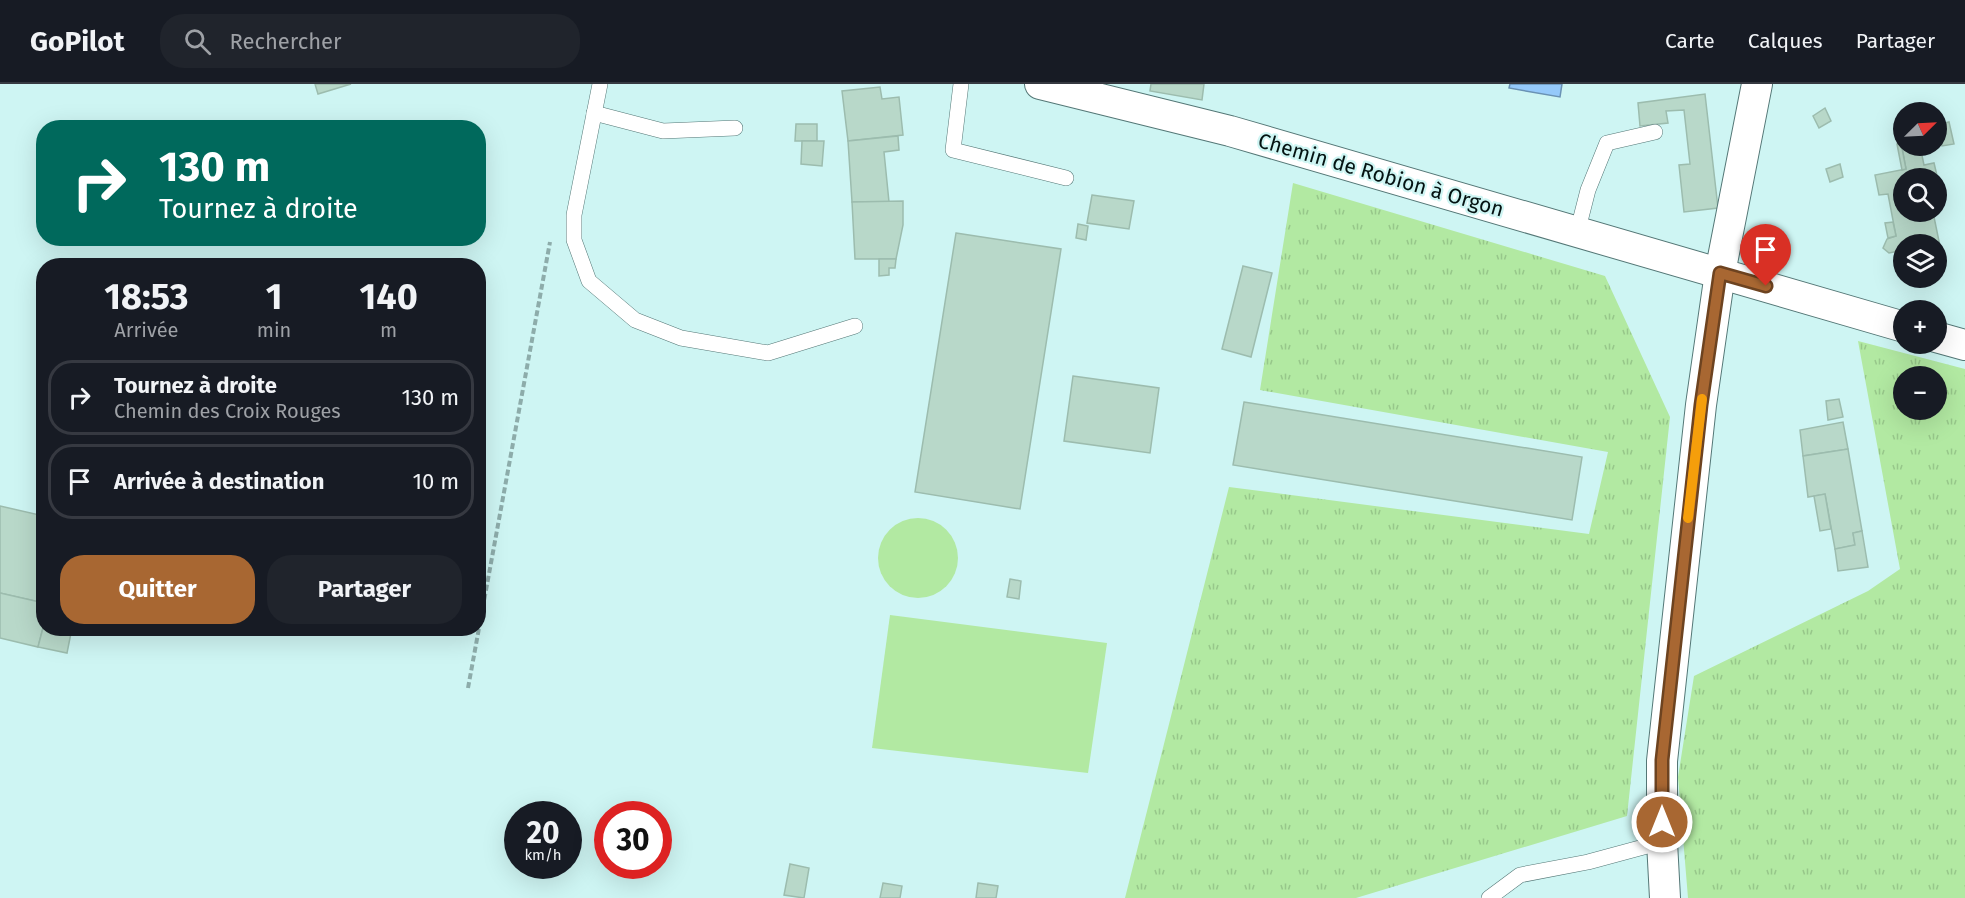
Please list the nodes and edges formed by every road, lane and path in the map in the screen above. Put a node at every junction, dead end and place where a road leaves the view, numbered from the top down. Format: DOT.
graph roads {
  1 [pos="600,84"];
  2 [pos="962,84"];
  3 [pos="1757,84"];
  4 [pos="1051,85"];
  5 [pos="594,113"];
  6 [pos="735,128"];
  7 [pos="1655,132"];
  8 [pos="1065,178"];
  9 [pos="552,233"];
  10 [pos="1577,233"];
  11 [pos="1720,273"];
  12 [pos="1893,324"];
  13 [pos="855,326"];
  14 [pos="1947,340"];
  15 [pos="1965,345"];
  16 [pos="486,590"];
  17 [pos="478,636"];
  18 [pos="468,688"];
  19 [pos="1662,842"];
  20 [pos="1489,898"];
  21 [pos="1665,898"];
  1 -- 5 [label="lane"];
  2 -- 8 [label="lane"];
  3 -- 11 [label="street"];
  4 -- 10 [label="street, Chemin de Robion à Orgon"];
  5 -- 6 [label="lane"];
  5 -- 13 [label="lane"];
  7 -- 10 [label="lane"];
  9 -- 16 [label="path"];
  10 -- 11 [label="street, Chemin de Robion à Orgon"];
  11 -- 12 [label="street, Chemin de Robion à Orgon"];
  11 -- 19 [label="street"];
  14 -- 15 [label="street"];
  17 -- 18 [label="path"];
  19 -- 20 [label="lane"];
  19 -- 21 [label="street"];
}
